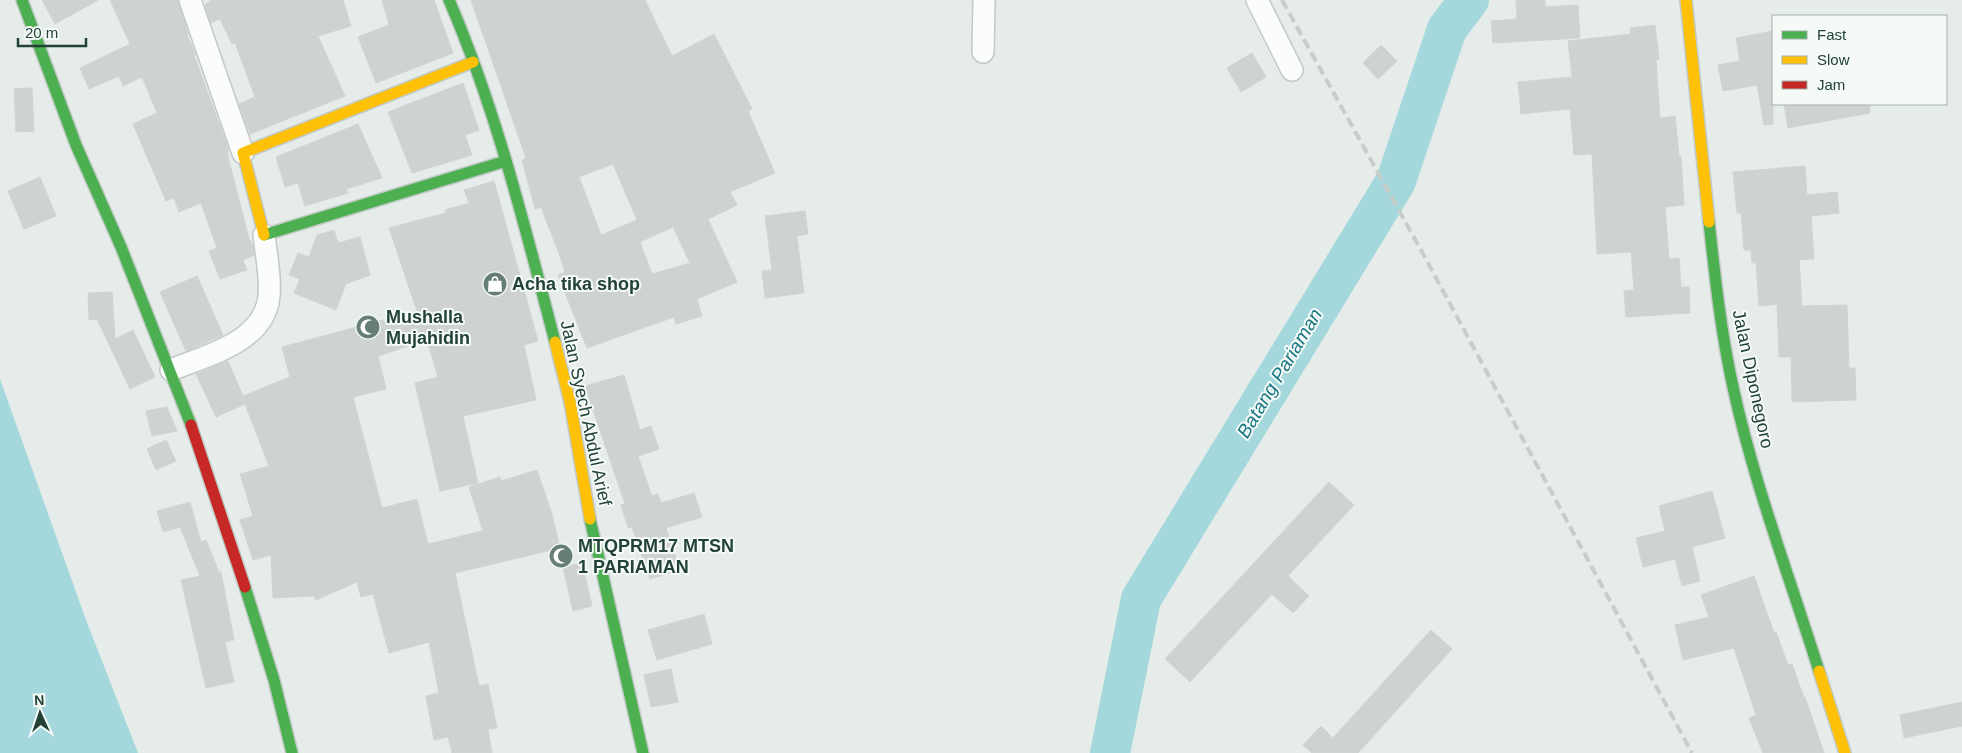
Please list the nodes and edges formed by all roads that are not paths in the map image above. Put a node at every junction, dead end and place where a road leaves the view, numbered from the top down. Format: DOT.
graph roads {
  1 [pos="22,0"];
  2 [pos="190,0"];
  3 [pos="449,0"];
  4 [pos="984,0"];
  5 [pos="1257,0"];
  6 [pos="1686,0"];
  7 [pos="983,52"];
  8 [pos="473,62"];
  9 [pos="1292,70"];
  10 [pos="243,154"];
  11 [pos="506,161"];
  12 [pos="264,235"];
  13 [pos="171,370"];
  14 [pos="292,753"];
  15 [pos="643,753"];
  16 [pos="1845,753"];
  1 -- 13 [label="street"];
  2 -- 10 [label="street"];
  3 -- 8 [label="street, Jalan Syech Abdul Arief"];
  4 -- 7 [label="street"];
  5 -- 9 [label="street"];
  6 -- 16 [label="street, Jalan Diponegoro"];
  8 -- 10 [label="street"];
  8 -- 11 [label="street, Jalan Syech Abdul Arief"];
  10 -- 12 [label="street"];
  11 -- 12 [label="street"];
  11 -- 15 [label="street, Jalan Syech Abdul Arief"];
  12 -- 13 [label="street"];
  13 -- 14 [label="street"];
}
